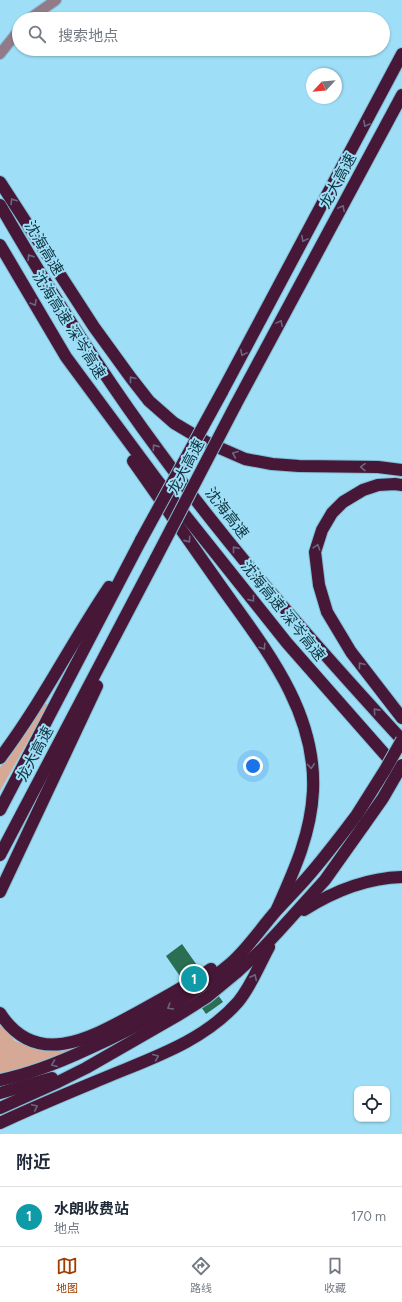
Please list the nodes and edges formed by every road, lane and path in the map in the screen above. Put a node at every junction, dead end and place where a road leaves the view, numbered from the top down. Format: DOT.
graph roads {
  1 [pos="56,0"];
  2 [pos="40,12"];
  3 [pos="12,39"];
  4 [pos="0,54"];
  5 [pos="402,54"];
  6 [pos="402,95"];
  7 [pos="0,182"];
  8 [pos="0,205"];
  9 [pos="0,245"];
  10 [pos="66,357"];
  11 [pos="402,470"];
  12 [pos="402,485"];
  13 [pos="141,540"];
  14 [pos="128,611"];
  15 [pos="402,718"];
  16 [pos="402,740"];
  17 [pos="0,758"];
  18 [pos="402,765"];
  19 [pos="402,774"];
  20 [pos="0,810"];
  21 [pos="360,821"];
  22 [pos="0,855"];
  23 [pos="402,877"];
  24 [pos="0,892"];
  25 [pos="277,909"];
  26 [pos="290,918"];
  27 [pos="262,927"];
  28 [pos="278,932"];
  29 [pos="0,1013"];
  30 [pos="86,1068"];
  31 [pos="0,1080"];
  32 [pos="0,1093"];
  33 [pos="0,1108"];
  34 [pos="0,1123"];
  1 -- 2 [label="street"];
  3 -- 4 [label="street"];
  5 -- 13 [label="highway, 龙大高速, one-way, bridge"];
  14 -- 6 [label="highway, 龙大高速, one-way, bridge"];
  11 -- 7 [label="highway, one-way"];
  16 -- 8 [label="highway, 沈海高速, one-way"];
  9 -- 10 [label="highway, 沈海高速 深岑高速, one-way"];
  10 -- 19 [label="highway, 沈海高速 深岑高速, one-way"];
  10 -- 25 [label="highway, one-way"];
  15 -- 12 [label="highway, one-way"];
  13 -- 17 [label="highway"];
  13 -- 20 [label="highway, 龙大高速"];
  14 -- 22 [label="highway, 龙大高速"];
  14 -- 24 [label="highway"];
  16 -- 21 [label="highway, bridge"];
  18 -- 21 [label="highway, bridge"];
  21 -- 25 [label="highway"];
  21 -- 26 [label="highway"];
  23 -- 26 [label="highway"];
  25 -- 27 [label="highway"];
  26 -- 28 [label="highway"];
  27 -- 29 [label="highway"];
  27 -- 31 [label="highway, one-way"];
  28 -- 30 [label="highway"];
  34 -- 28 [label="highway, one-way"];
  30 -- 32 [label="highway"];
  30 -- 33 [label="highway"];
}
